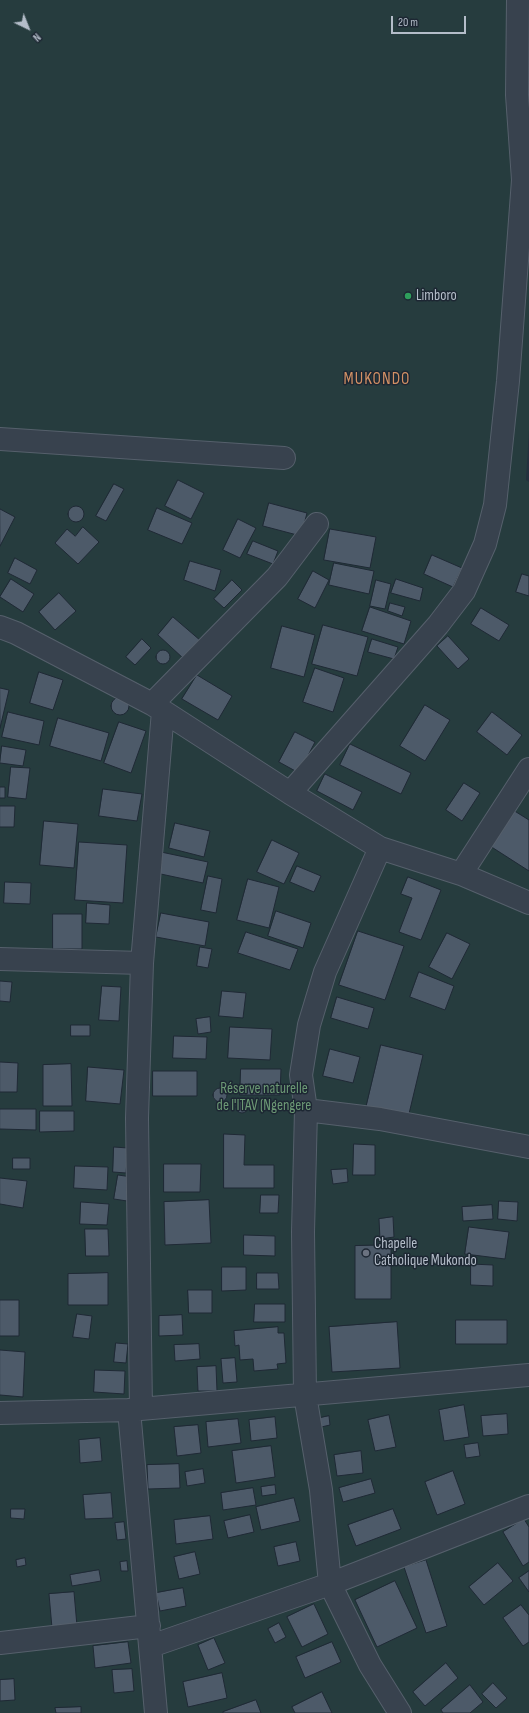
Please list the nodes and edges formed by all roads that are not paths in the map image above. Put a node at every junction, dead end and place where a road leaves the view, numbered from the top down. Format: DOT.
graph roads {
  1 [pos="518,0"];
  2 [pos="0,439"];
  3 [pos="284,458"];
  4 [pos="317,524"];
  5 [pos="0,627"];
  6 [pos="158,708"];
  7 [pos="529,769"];
  8 [pos="290,793"];
  9 [pos="380,848"];
  10 [pos="461,874"];
  11 [pos="529,903"];
  12 [pos="0,959"];
  13 [pos="142,963"];
  14 [pos="306,1110"];
  15 [pos="529,1147"];
  16 [pos="529,1375"];
  17 [pos="305,1395"];
  18 [pos="135,1410"];
  19 [pos="0,1413"];
  20 [pos="529,1506"];
  21 [pos="330,1584"];
  22 [pos="150,1636"];
  23 [pos="0,1643"];
  24 [pos="156,1713"];
  25 [pos="400,1713"];
  1 -- 8 [label="street"];
  2 -- 3 [label="street"];
  4 -- 6 [label="street"];
  5 -- 6 [label="street"];
  6 -- 8 [label="street"];
  6 -- 13 [label="street"];
  7 -- 10 [label="street"];
  8 -- 9 [label="street"];
  9 -- 10 [label="street"];
  9 -- 14 [label="street"];
  10 -- 11 [label="street"];
  12 -- 13 [label="street"];
  13 -- 18 [label="street"];
  14 -- 15 [label="street"];
  14 -- 17 [label="street"];
  16 -- 17 [label="street"];
  17 -- 18 [label="street"];
  17 -- 21 [label="street"];
  18 -- 19 [label="street"];
  18 -- 22 [label="street"];
  20 -- 21 [label="street"];
  21 -- 22 [label="street"];
  21 -- 25 [label="street"];
  22 -- 23 [label="street"];
  22 -- 24 [label="street"];
}
